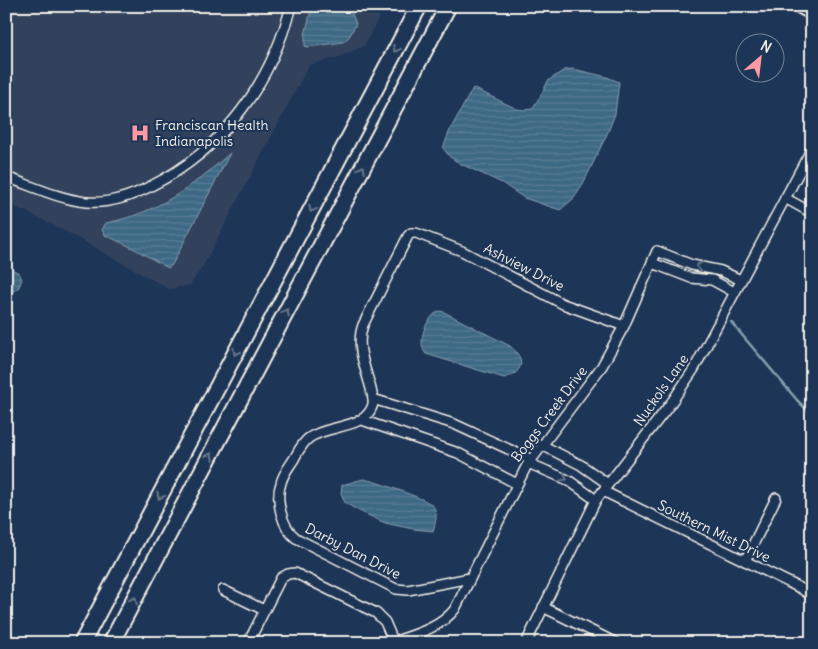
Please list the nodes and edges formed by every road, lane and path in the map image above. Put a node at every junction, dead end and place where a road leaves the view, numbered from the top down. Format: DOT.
graph roads {
  1 [pos="291,6"];
  2 [pos="419,6"];
  3 [pos="448,6"];
  4 [pos="797,6"];
  5 [pos="812,14"];
  6 [pos="812,148"];
  7 [pos="6,177"];
  8 [pos="784,198"];
  9 [pos="812,213"];
  10 [pos="652,263"];
  11 [pos="741,280"];
  12 [pos="734,292"];
  13 [pos="624,326"];
  14 [pos="373,398"];
  15 [pos="362,420"];
  16 [pos="542,445"];
  17 [pos="529,461"];
  18 [pos="517,484"];
  19 [pos="605,488"];
  20 [pos="776,498"];
  21 [pos="596,500"];
  22 [pos="745,561"];
  23 [pos="470,578"];
  24 [pos="223,590"];
  25 [pos="812,596"];
  26 [pos="543,607"];
  27 [pos="264,610"];
  28 [pos="394,642"];
  29 [pos="82,643"];
  30 [pos="111,643"];
  31 [pos="248,643"];
  32 [pos="526,643"];
  33 [pos="616,643"];
  1 -- 7 [label="street"];
  2 -- 29 [label="highway, one-way"];
  30 -- 3 [label="highway, one-way"];
  4 -- 5 [label="main road"];
  6 -- 8 [label="street, Nuckols Lane"];
  8 -- 9 [label="street"];
  8 -- 11 [label="street, Nuckols Lane"];
  11 -- 10 [label="street, Boggs Creek Drive, one-way"];
  10 -- 12 [label="street"];
  10 -- 13 [label="street, Boggs Creek Drive"];
  11 -- 12 [label="street, Nuckols Lane"];
  12 -- 19 [label="street, Nuckols Lane"];
  13 -- 14 [label="street, Ashview Drive"];
  13 -- 16 [label="street, Boggs Creek Drive"];
  14 -- 15 [label="street"];
  14 -- 17 [label="street"];
  15 -- 18 [label="street"];
  15 -- 23 [label="street, Darby Dan Drive"];
  16 -- 17 [label="street, Boggs Creek Drive"];
  16 -- 19 [label="street, Southern Mist Drive"];
  17 -- 18 [label="street, Boggs Creek Drive"];
  17 -- 21 [label="street, one-way"];
  18 -- 23 [label="street, Boggs Creek Drive"];
  19 -- 21 [label="street, Nuckols Lane"];
  19 -- 22 [label="street, Southern Mist Drive"];
  20 -- 22 [label="street"];
  21 -- 26 [label="street, Nuckols Lane"];
  22 -- 25 [label="street, Southern Mist Drive"];
  23 -- 28 [label="street, Boggs Creek Drive"];
  24 -- 27 [label="street"];
  26 -- 32 [label="street, Nuckols Lane"];
  26 -- 33 [label="street"];
  27 -- 28 [label="street"];
  27 -- 31 [label="street"];
}
